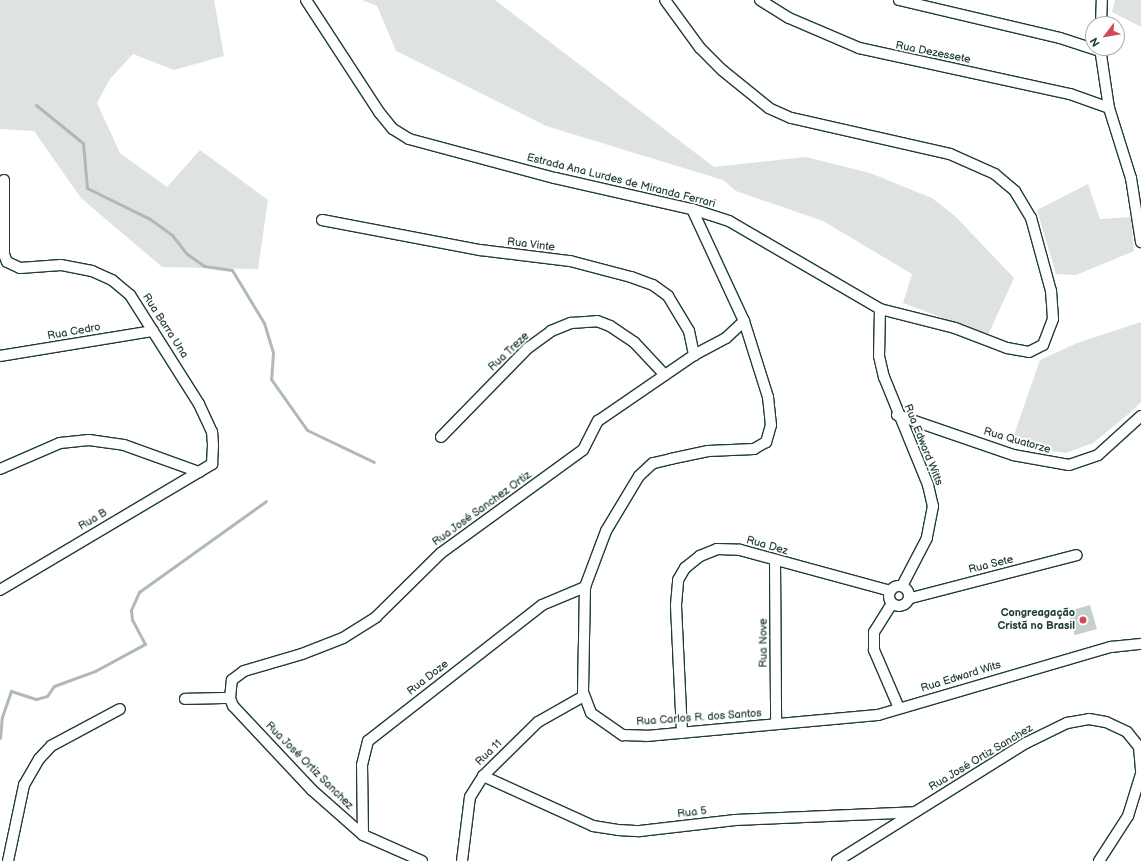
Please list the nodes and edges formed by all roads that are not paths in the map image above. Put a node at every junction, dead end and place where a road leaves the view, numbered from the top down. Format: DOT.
graph roads {
  1 [pos="306,0"];
  2 [pos="665,0"];
  3 [pos="760,0"];
  4 [pos="899,0"];
  5 [pos="1102,0"];
  6 [pos="1101,16"];
  7 [pos="1085,45"];
  8 [pos="1101,56"];
  9 [pos="1110,108"];
  10 [pos="4,180"];
  11 [pos="692,209"];
  12 [pos="322,220"];
  13 [pos="1141,242"];
  14 [pos="880,309"];
  15 [pos="744,321"];
  16 [pos="153,331"];
  17 [pos="694,355"];
  18 [pos="0,356"];
  19 [pos="665,375"];
  20 [pos="898,415"];
  21 [pos="1141,416"];
  22 [pos="441,437"];
  23 [pos="1,467"];
  24 [pos="199,472"];
  25 [pos="1077,555"];
  26 [pos="775,561"];
  27 [pos="902,586"];
  28 [pos="585,587"];
  29 [pos="0,590"];
  30 [pos="891,591"];
  31 [pos="911,598"];
  32 [pos="891,605"];
  33 [pos="1141,644"];
  34 [pos="584,696"];
  35 [pos="230,698"];
  36 [pos="185,700"];
  37 [pos="899,708"];
  38 [pos="120,709"];
  39 [pos="776,724"];
  40 [pos="682,733"];
  41 [pos="1141,773"];
  42 [pos="483,776"];
  43 [pos="914,812"];
  44 [pos="363,835"];
  45 [pos="8,861"];
  46 [pos="422,861"];
  47 [pos="462,861"];
  48 [pos="837,861"];
  49 [pos="1099,861"];
  1 -- 11 [label="street, Estrada Ana Lurdes de Miranda Ferrari"];
  2 -- 14 [label="street, Estrada Ana Lurdes de Miranda Ferrari"];
  3 -- 9 [label="street, Rua Dezessete"];
  4 -- 7 [label="street"];
  5 -- 6 [label="street"];
  8 -- 9 [label="street"];
  9 -- 13 [label="street"];
  10 -- 16 [label="street, Rua Barra Una"];
  11 -- 14 [label="street, Estrada Ana Lurdes de Miranda Ferrari"];
  11 -- 15 [label="street, Rua Carlos R. dos Santos"];
  12 -- 17 [label="street, Rua Vinte"];
  14 -- 20 [label="street, Rua Edward Witts"];
  15 -- 17 [label="street, Rua José Sanchez Ortiz"];
  15 -- 28 [label="street, Rua Carlos R. dos Santos"];
  16 -- 18 [label="street, Rua Cedro"];
  16 -- 24 [label="street, Rua Barra Una"];
  17 -- 19 [label="street, Rua José Sanchez Ortiz"];
  19 -- 22 [label="street, Rua Treze"];
  19 -- 35 [label="street, Rua José Sanchez Ortiz"];
  20 -- 21 [label="street, Rua Quatorze"];
  20 -- 27 [label="street, Rua Edward Witts"];
  23 -- 24 [label="street"];
  24 -- 29 [label="street, Rua B"];
  25 -- 31 [label="street, Rua Sete"];
  26 -- 30 [label="street, Rua Dez"];
  26 -- 39 [label="street, Rua Nove"];
  26 -- 40 [label="street, Rua Dez"];
  27 -- 30 [label="street"];
  27 -- 31 [label="street"];
  28 -- 34 [label="street, Rua Carlos R. dos Santos"];
  28 -- 44 [label="street, Rua Doze"];
  30 -- 32 [label="street"];
  31 -- 32 [label="street"];
  32 -- 37 [label="street"];
  33 -- 37 [label="street, Rua Edward Wits"];
  34 -- 40 [label="street, Rua Carlos R. dos Santos"];
  34 -- 42 [label="street, Rua 11"];
  35 -- 36 [label="street"];
  35 -- 44 [label="street, Rua José Ortiz Sanchez"];
  37 -- 39 [label="street, Rua Carlos R. dos Santos"];
  38 -- 45 [label="street"];
  39 -- 40 [label="street, Rua Carlos R. dos Santos"];
  41 -- 43 [label="street, Rua José Ortiz Sanchez"];
  41 -- 49 [label="street, Rua José Ortiz Sanchez"];
  42 -- 43 [label="street, Rua 5"];
  42 -- 47 [label="street, Rua 11"];
  43 -- 48 [label="street, Rua José Ortiz Sanchez"];
  44 -- 46 [label="street, Rua José Ortiz Sanchez"];
}
